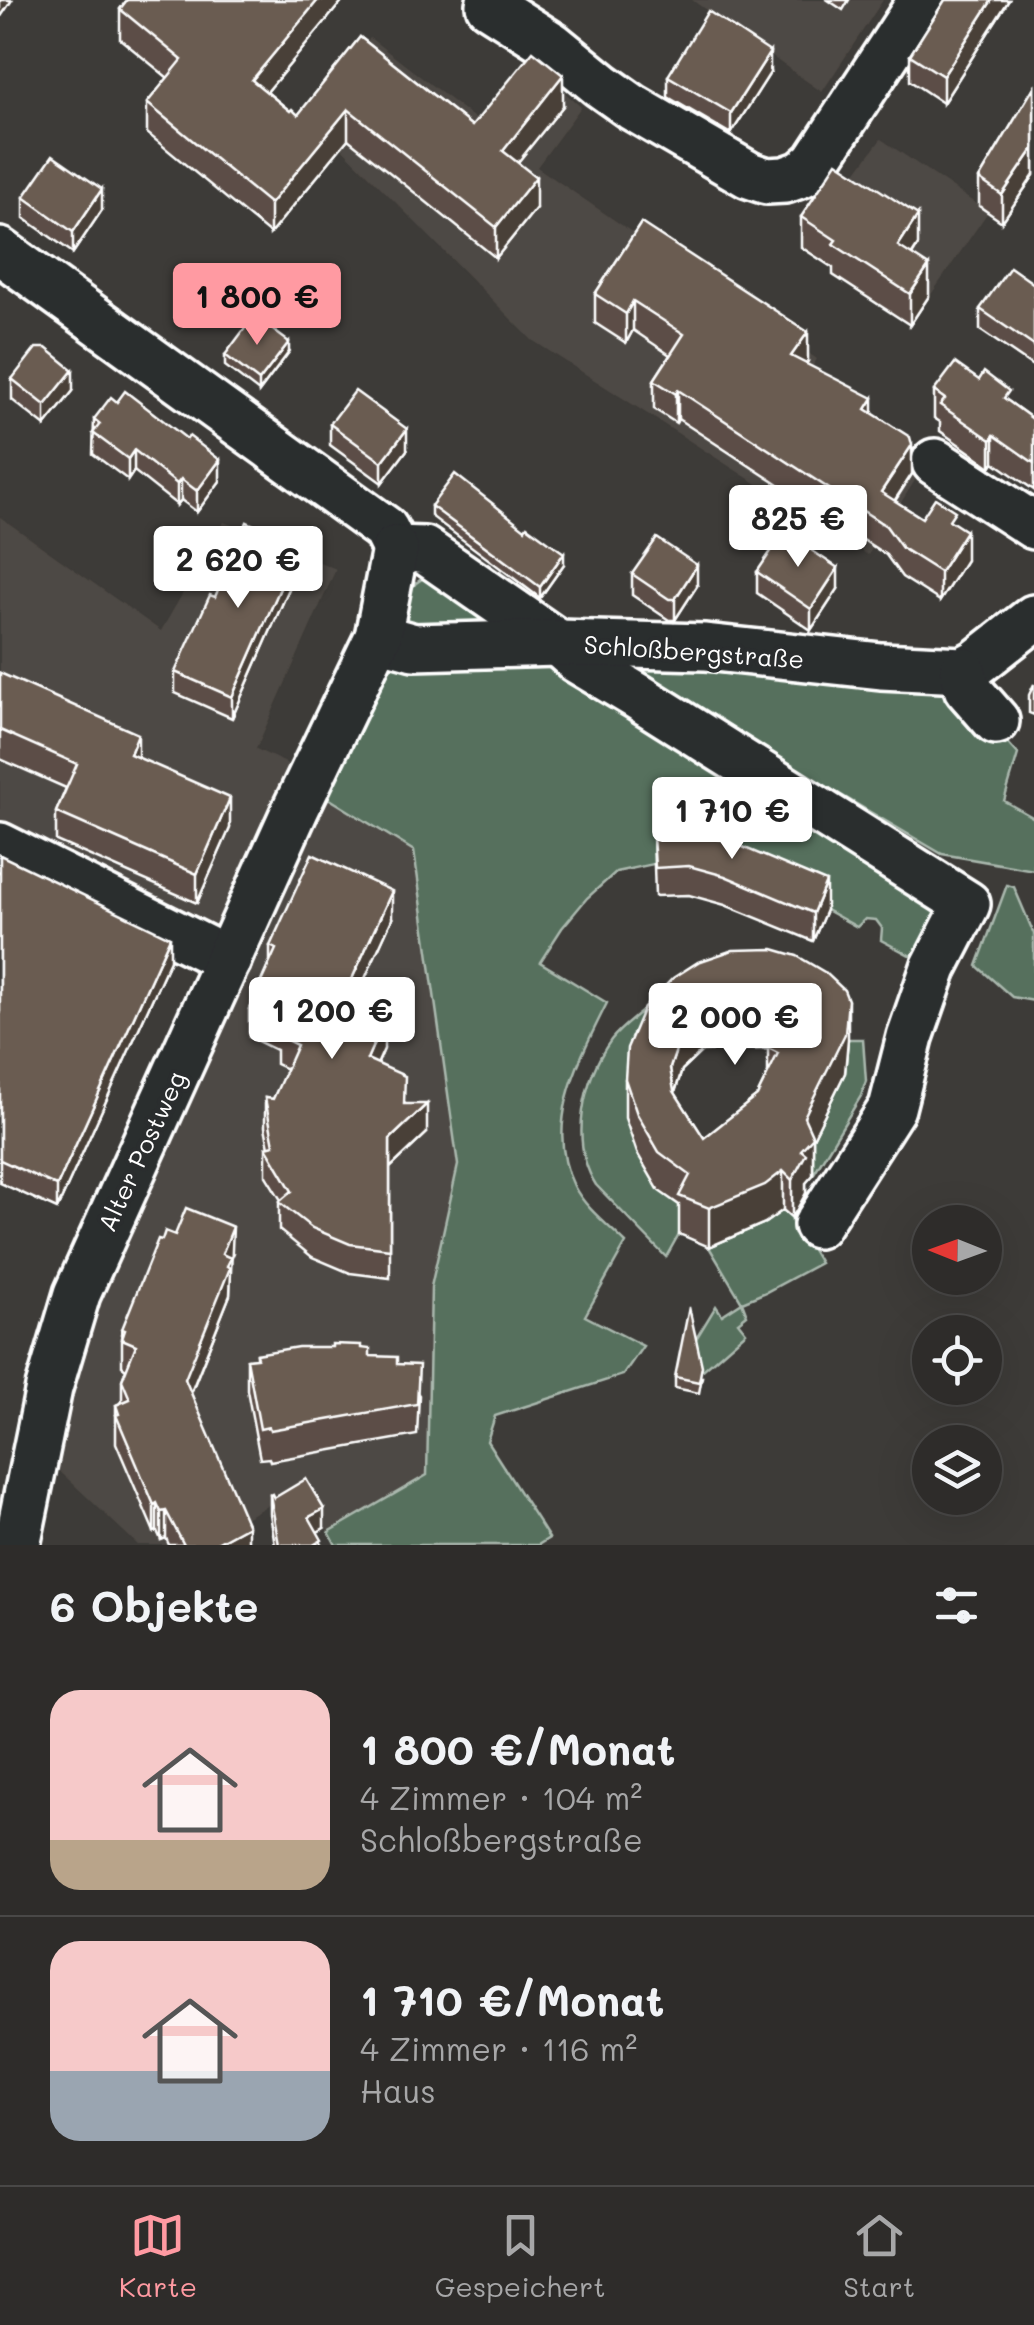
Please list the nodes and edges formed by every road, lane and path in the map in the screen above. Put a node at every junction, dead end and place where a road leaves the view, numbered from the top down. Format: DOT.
graph roads {
  1 [pos="922,0"];
  2 [pos="489,5"];
  3 [pos="0,251"];
  4 [pos="935,462"];
  5 [pos="1034,526"];
  6 [pos="395,549"];
  7 [pos="1034,618"];
  8 [pos="378,637"];
  9 [pos="558,644"];
  10 [pos="971,666"];
  11 [pos="996,721"];
  12 [pos="0,846"];
  13 [pos="228,960"];
  14 [pos="816,1225"];
  15 [pos="17,1545"];
  1 -- 2 [label="street"];
  3 -- 6 [label="street"];
  4 -- 5 [label="street"];
  6 -- 8 [label="street, Alter Postweg"];
  6 -- 9 [label="street, Schloßbergstraße"];
  7 -- 10 [label="street"];
  8 -- 9 [label="street"];
  8 -- 13 [label="street, Alter Postweg"];
  9 -- 10 [label="street, Schloßbergstraße"];
  9 -- 14 [label="street"];
  10 -- 11 [label="street"];
  12 -- 13 [label="street"];
  13 -- 15 [label="street, Alter Postweg"];
}
